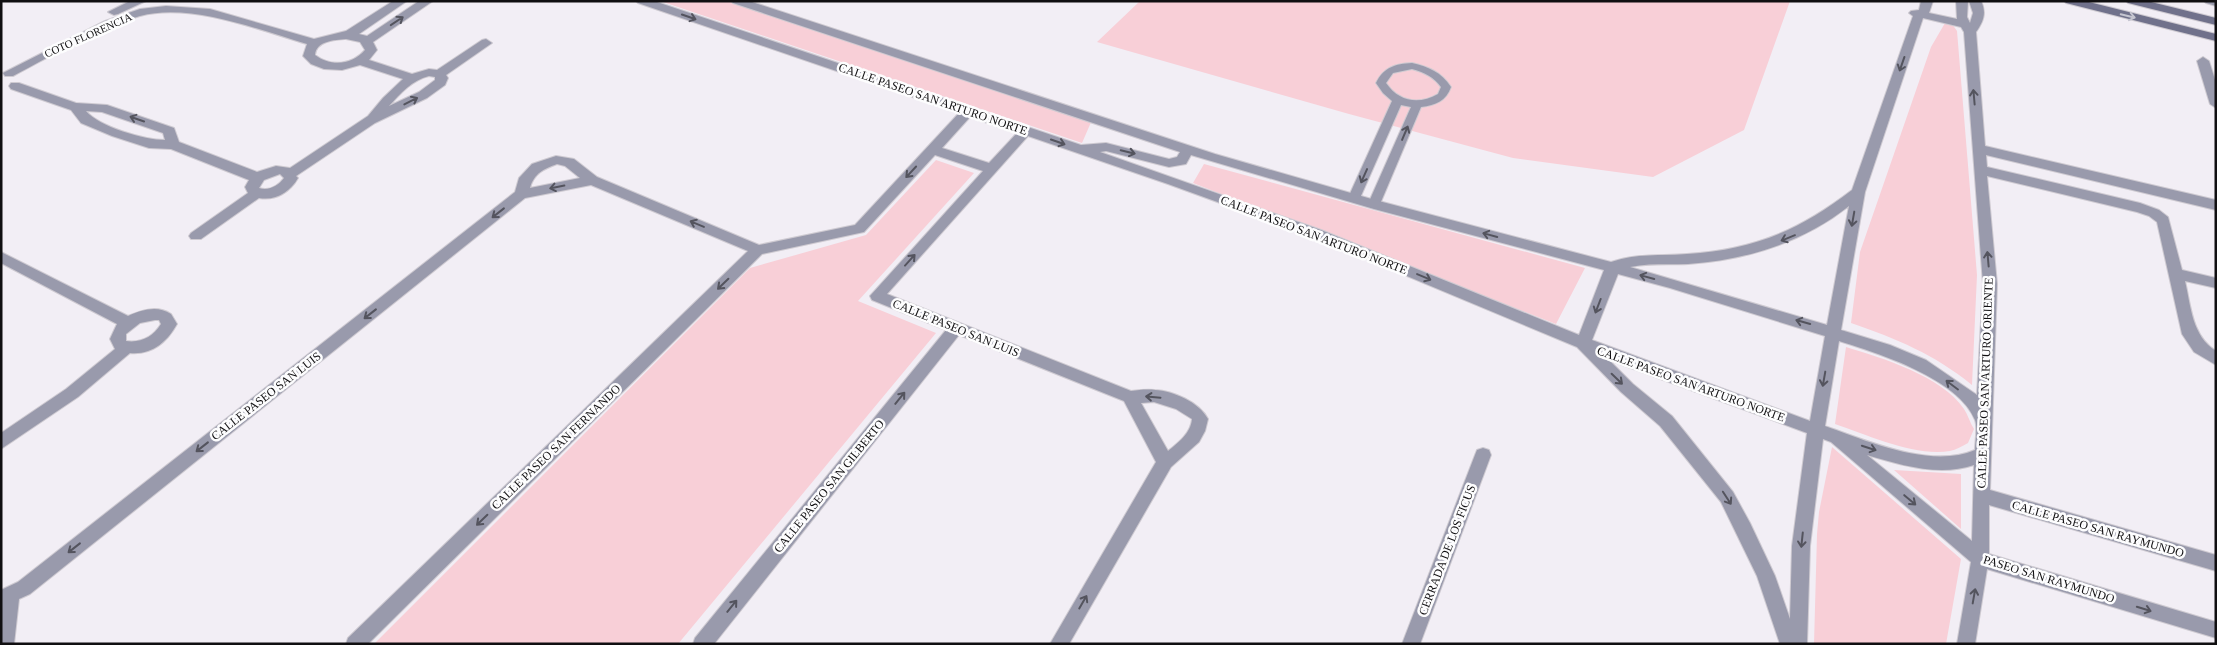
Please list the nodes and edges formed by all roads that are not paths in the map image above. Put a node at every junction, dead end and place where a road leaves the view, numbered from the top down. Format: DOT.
graph roads {
  1 [pos="140,1"];
  2 [pos="189,1"];
  3 [pos="401,1"];
  4 [pos="427,1"];
  5 [pos="642,1"];
  6 [pos="737,1"];
  7 [pos="1927,1"];
  8 [pos="1962,1"];
  9 [pos="1975,1"];
  10 [pos="2070,1"];
  11 [pos="2132,1"];
  12 [pos="2209,1"];
  13 [pos="2216,3"];
  14 [pos="210,12"];
  15 [pos="1916,12"];
  16 [pos="2216,22"];
  17 [pos="1970,28"];
  18 [pos="90,32"];
  19 [pos="349,35"];
  20 [pos="2216,37"];
  21 [pos="367,41"];
  22 [pos="316,43"];
  23 [pos="486,43"];
  24 [pos="360,61"];
  25 [pos="2203,61"];
  26 [pos="5,74"];
  27 [pos="439,74"];
  28 [pos="413,78"];
  29 [pos="15,86"];
  30 [pos="1,90"];
  31 [pos="1398,100"];
  32 [pos="2216,104"];
  33 [pos="1417,105"];
  34 [pos="75,107"];
  35 [pos="968,111"];
  36 [pos="370,120"];
  37 [pos="1026,131"];
  38 [pos="173,145"];
  39 [pos="932,149"];
  40 [pos="1079,149"];
  41 [pos="1978,149"];
  42 [pos="1188,150"];
  43 [pos="992,169"];
  44 [pos="1980,170"];
  45 [pos="290,174"];
  46 [pos="258,178"];
  47 [pos="592,180"];
  48 [pos="1858,192"];
  49 [pos="257,193"];
  50 [pos="522,194"];
  51 [pos="1354,198"];
  52 [pos="1374,204"];
  53 [pos="2216,204"];
  54 [pos="196,236"];
  55 [pos="758,250"];
  56 [pos="1,257"];
  57 [pos="1613,267"];
  58 [pos="2176,274"];
  59 [pos="2216,283"];
  60 [pos="128,323"];
  61 [pos="956,328"];
  62 [pos="1832,331"];
  63 [pos="1583,344"];
  64 [pos="126,348"];
  65 [pos="2216,358"];
  66 [pos="1130,397"];
  67 [pos="1984,421"];
  68 [pos="1816,430"];
  69 [pos="1832,436"];
  70 [pos="1,442"];
  71 [pos="1983,454"];
  72 [pos="1483,455"];
  73 [pos="1165,462"];
  74 [pos="1980,495"];
  75 [pos="1980,559"];
  76 [pos="2216,563"];
  77 [pos="5,597"];
  78 [pos="2216,630"];
  79 [pos="5,644"];
  80 [pos="355,644"];
  81 [pos="702,644"];
  82 [pos="1058,644"];
  83 [pos="1411,644"];
  84 [pos="1788,644"];
  85 [pos="1798,644"];
  86 [pos="1966,644"];
  1 -- 18 [label="street"];
  2 -- 14 [label="street"];
  3 -- 19 [label="street"];
  21 -- 4 [label="street, one-way"];
  5 -- 35 [label="street, CALLE PASEO SAN ARTURO NORTE, one-way"];
  6 -- 42 [label="street"];
  7 -- 15 [label="street"];
  8 -- 17 [label="street, CALLE PASEO SAN ARTURO ORIENTE"];
  9 -- 17 [label="street, CALLE PASEO SAN ARTURO ORIENTE"];
  10 -- 20 [label="main road, one-way"];
  11 -- 16 [label="main road"];
  12 -- 13 [label="lane"];
  14 -- 18 [label="street, COTO FLORENCIA"];
  14 -- 22 [label="street, COTO FLORENCIA"];
  15 -- 17 [label="street"];
  15 -- 48 [label="street, one-way"];
  41 -- 17 [label="street, CALLE PASEO SAN ARTURO ORIENTE, one-way"];
  18 -- 26 [label="street, COTO FLORENCIA"];
  19 -- 21 [label="street"];
  19 -- 22 [label="street"];
  21 -- 24 [label="street"];
  22 -- 24 [label="street"];
  23 -- 27 [label="street"];
  24 -- 28 [label="street"];
  25 -- 32 [label="street"];
  26 -- 29 [label="street"];
  27 -- 28 [label="street"];
  36 -- 27 [label="street, one-way"];
  28 -- 36 [label="street"];
  29 -- 30 [label="street"];
  29 -- 34 [label="street"];
  31 -- 33 [label="lane"];
  31 -- 33 [label="lane"];
  31 -- 51 [label="lane, one-way"];
  52 -- 33 [label="lane, one-way"];
  34 -- 38 [label="street"];
  38 -- 34 [label="street, one-way"];
  35 -- 37 [label="street, CALLE PASEO SAN ARTURO NORTE"];
  35 -- 39 [label="street"];
  36 -- 45 [label="street"];
  37 -- 40 [label="street, CALLE PASEO SAN ARTURO NORTE, one-way"];
  37 -- 43 [label="street, CALLE PASEO SAN LUIS"];
  38 -- 46 [label="street"];
  39 -- 43 [label="street"];
  39 -- 55 [label="street, one-way"];
  40 -- 42 [label="street, one-way"];
  40 -- 63 [label="street, CALLE PASEO SAN ARTURO NORTE, one-way"];
  41 -- 44 [label="street, CALLE PASEO SAN ARTURO ORIENTE"];
  41 -- 53 [label="street"];
  42 -- 51 [label="street"];
  61 -- 43 [label="street, CALLE PASEO SAN LUIS, one-way"];
  44 -- 58 [label="street"];
  67 -- 44 [label="street, CALLE PASEO SAN ARTURO ORIENTE, one-way"];
  45 -- 46 [label="street"];
  45 -- 49 [label="street"];
  46 -- 49 [label="street"];
  47 -- 50 [label="street, CALLE PASEO SAN LUIS, one-way"];
  47 -- 50 [label="street, CALLE PASEO SAN LUIS"];
  55 -- 47 [label="street, CALLE PASEO SAN LUIS, one-way"];
  48 -- 57 [label="street, one-way"];
  48 -- 62 [label="street, one-way"];
  49 -- 54 [label="street"];
  50 -- 77 [label="street, CALLE PASEO SAN LUIS, one-way"];
  51 -- 52 [label="street"];
  57 -- 52 [label="street, one-way"];
  55 -- 80 [label="street, CALLE PASEO SAN FERNANDO, one-way"];
  56 -- 60 [label="street"];
  62 -- 57 [label="street, one-way"];
  57 -- 63 [label="street, one-way"];
  58 -- 59 [label="street"];
  58 -- 65 [label="street"];
  60 -- 64 [label="street"];
  60 -- 64 [label="street"];
  61 -- 66 [label="street, CALLE PASEO SAN LUIS"];
  81 -- 61 [label="street, CALLE PASEO SAN GILBERTO, one-way"];
  67 -- 62 [label="street, one-way"];
  62 -- 68 [label="street, one-way"];
  63 -- 68 [label="street, CALLE PASEO SAN ARTURO NORTE"];
  63 -- 84 [label="street, one-way"];
  64 -- 70 [label="street"];
  66 -- 73 [label="street"];
  73 -- 66 [label="street, CALLE PASEO SAN LUIS, one-way"];
  67 -- 71 [label="street, CALLE PASEO SAN ARTURO ORIENTE"];
  68 -- 69 [label="street, CALLE PASEO SAN ARTURO NORTE"];
  68 -- 85 [label="street, one-way"];
  69 -- 71 [label="street, CALLE PASEO SAN ARTURO NORTE, one-way"];
  69 -- 75 [label="street, PASEO SAN RAYMUNDO, one-way"];
  71 -- 74 [label="street, CALLE PASEO SAN ARTURO ORIENTE"];
  72 -- 83 [label="street, CERRADA DE LOS FICUS"];
  82 -- 73 [label="street, CALLE PASEO SAN LUIS, one-way"];
  74 -- 75 [label="street, CALLE PASEO SAN ARTURO ORIENTE"];
  74 -- 76 [label="street, CALLE PASEO SAN RAYMUNDO"];
  75 -- 78 [label="street, PASEO SAN RAYMUNDO, one-way"];
  86 -- 75 [label="street, CALLE PASEO SAN ARTURO ORIENTE, one-way"];
  77 -- 79 [label="street, CALLE PASEO SAN LUIS"];
}
